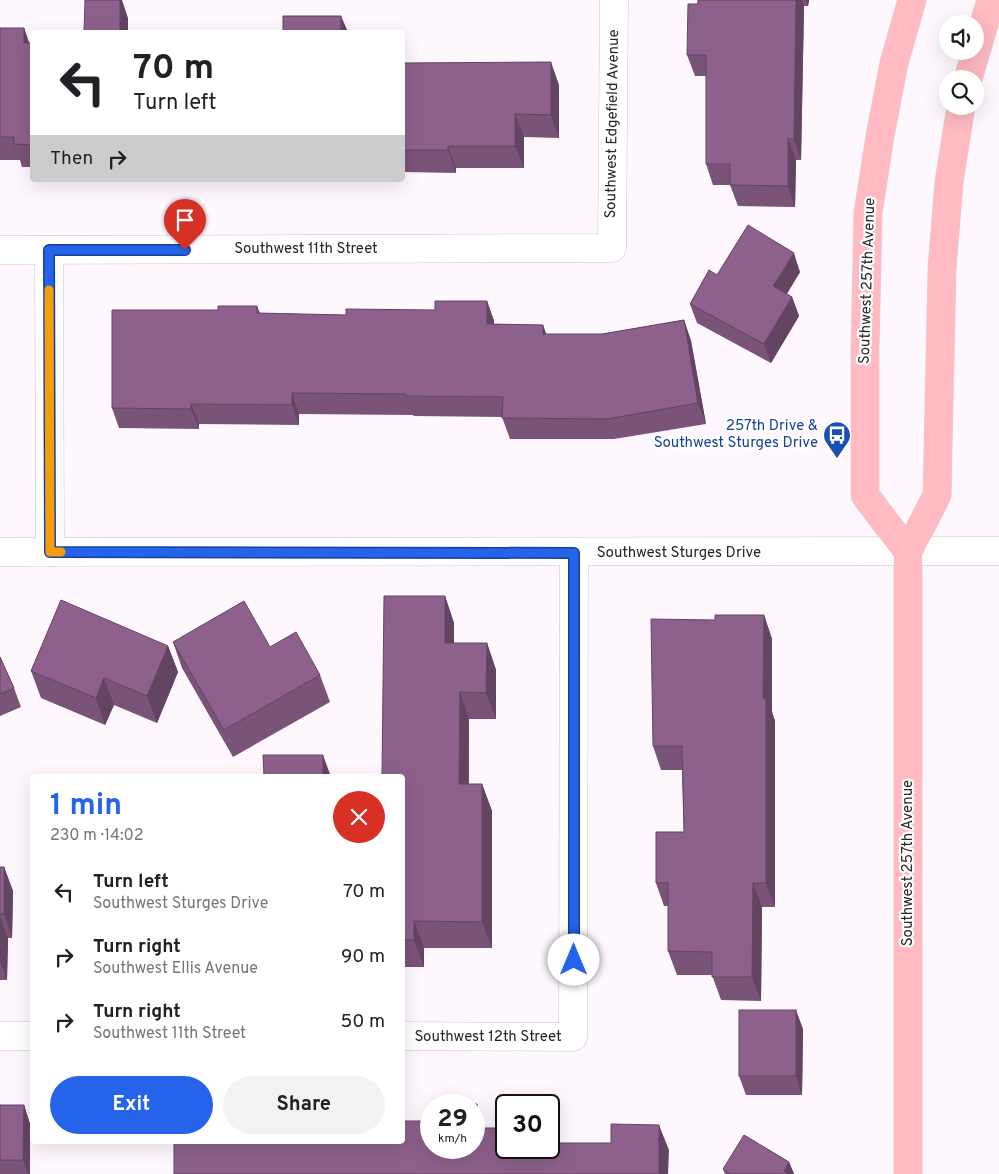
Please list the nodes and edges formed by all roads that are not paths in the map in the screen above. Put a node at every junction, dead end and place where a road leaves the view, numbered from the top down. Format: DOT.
graph roads {
  1 [pos="614,0"];
  2 [pos="912,0"];
  3 [pos="991,0"];
  4 [pos="971,70"];
  5 [pos="960,115"];
  6 [pos="612,248"];
  7 [pos="0,250"];
  8 [pos="49,250"];
  9 [pos="999,551"];
  10 [pos="0,552"];
  11 [pos="50,552"];
  12 [pos="908,552"];
  13 [pos="574,553"];
  14 [pos="0,1036"];
  15 [pos="30,1036"];
  16 [pos="405,1036"];
  17 [pos="908,1174"];
  1 -- 6 [label="street, Southwest Edgefield Avenue"];
  2 -- 12 [label="main road, Southwest 257th Avenue"];
  3 -- 4 [label="main road"];
  5 -- 12 [label="main road, Southwest 257th Avenue"];
  6 -- 8 [label="street, Southwest 11th Street"];
  7 -- 8 [label="street, Southwest 11th Street"];
  8 -- 11 [label="street"];
  9 -- 12 [label="street, Southwest Sturges Drive"];
  10 -- 11 [label="street, Southwest Sturges Drive"];
  11 -- 13 [label="street, Southwest Sturges Drive"];
  12 -- 13 [label="street, Southwest Sturges Drive"];
  12 -- 17 [label="main road, Southwest 257th Avenue"];
  13 -- 16 [label="street, Southwest 12th Street"];
  14 -- 15 [label="street"];
}
